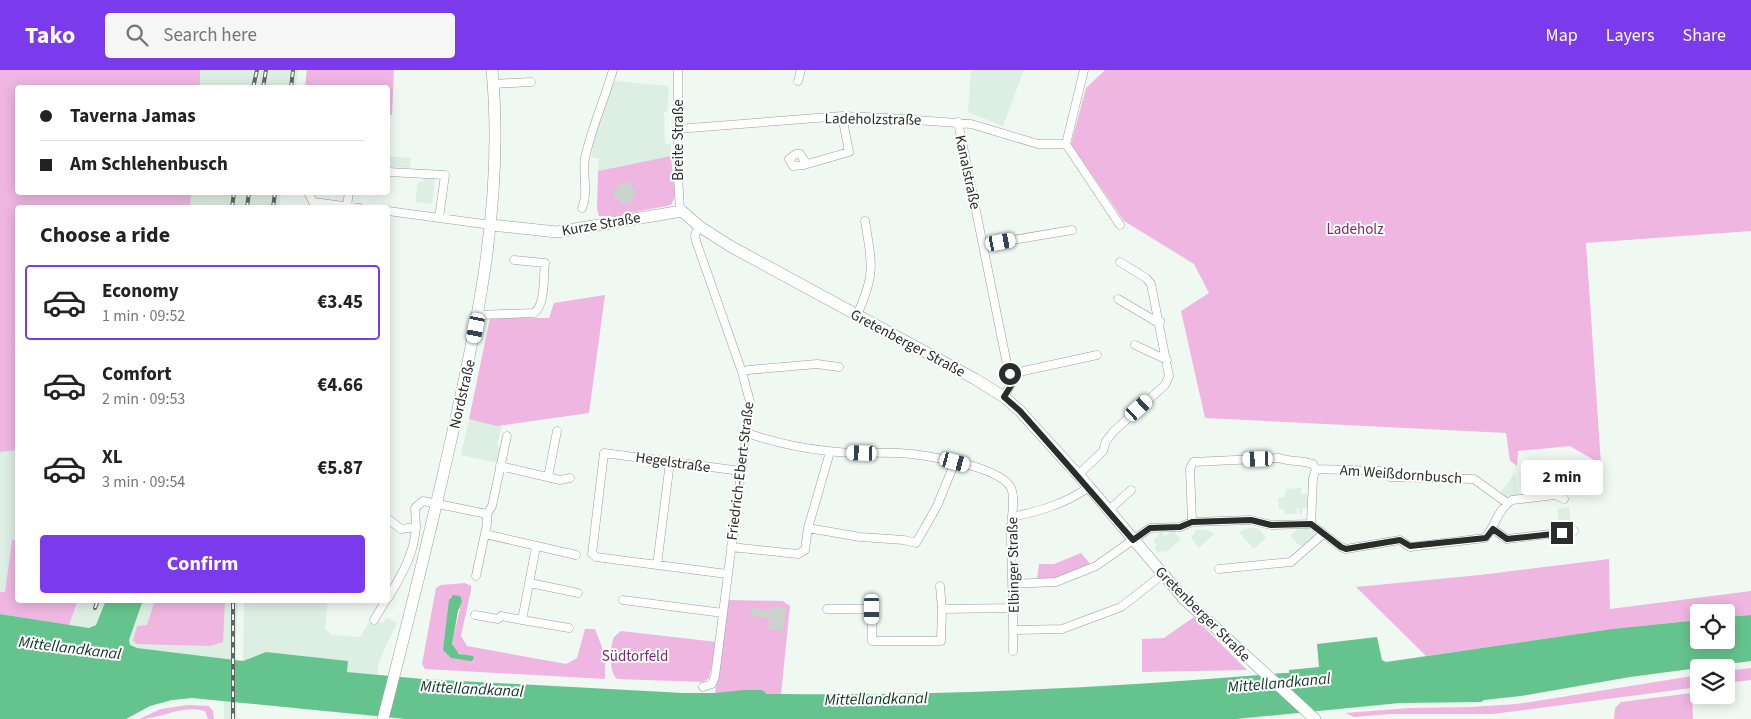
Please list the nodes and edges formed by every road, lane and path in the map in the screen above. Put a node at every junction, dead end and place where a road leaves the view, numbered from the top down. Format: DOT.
graph roads {
  1 [pos="492,70"];
  2 [pos="613,70"];
  3 [pos="678,70"];
  4 [pos="800,70"];
  5 [pos="1084,70"];
  6 [pos="798,81"];
  7 [pos="532,82"];
  8 [pos="493,84"];
  9 [pos="842,116"];
  10 [pos="958,122"];
  11 [pos="677,129"];
  12 [pos="1066,144"];
  13 [pos="806,163"];
  14 [pos="390,172"];
  15 [pos="310,195"];
  16 [pos="339,205"];
  17 [pos="582,208"];
  18 [pos="680,210"];
  19 [pos="390,211"];
  20 [pos="439,218"];
  21 [pos="865,221"];
  22 [pos="491,224"];
  23 [pos="1120,225"];
  24 [pos="700,226"];
  25 [pos="1072,230"];
  26 [pos="984,245"];
  27 [pos="514,260"];
  28 [pos="1120,262"];
  29 [pos="1118,299"];
  30 [pos="479,315"];
  31 [pos="857,315"];
  32 [pos="1160,322"];
  33 [pos="1135,345"];
  34 [pos="1096,355"];
  35 [pos="1167,360"];
  36 [pos="839,367"];
  37 [pos="742,372"];
  38 [pos="1010,374"];
  39 [pos="1004,397"];
  40 [pos="558,432"];
  41 [pos="747,433"];
  42 [pos="507,436"];
  43 [pos="830,452"];
  44 [pos="670,462"];
  45 [pos="955,462"];
  46 [pos="500,466"];
  47 [pos="1316,469"];
  48 [pos="741,471"];
  49 [pos="1078,475"];
  50 [pos="548,477"];
  51 [pos="570,478"];
  52 [pos="1089,487"];
  53 [pos="1131,490"];
  54 [pos="1564,499"];
  55 [pos="437,503"];
  56 [pos="1507,503"];
  57 [pos="1109,510"];
  58 [pos="487,514"];
  59 [pos="1012,517"];
  60 [pos="390,521"];
  61 [pos="1192,522"];
  62 [pos="1311,524"];
  63 [pos="416,527"];
  64 [pos="808,528"];
  65 [pos="1493,529"];
  66 [pos="1574,531"];
  67 [pos="485,534"];
  68 [pos="1323,534"];
  69 [pos="1133,540"];
  70 [pos="731,546"];
  71 [pos="536,547"];
  72 [pos="576,555"];
  73 [pos="657,565"];
  74 [pos="1219,568"];
  75 [pos="727,574"];
  76 [pos="1162,574"];
  77 [pos="476,576"];
  78 [pos="530,583"];
  79 [pos="1014,584"];
  80 [pos="940,586"];
  81 [pos="578,593"];
  82 [pos="390,594"];
  83 [pos="623,600"];
  84 [pos="385,603"];
  85 [pos="1013,608"];
  86 [pos="827,609"];
  87 [pos="942,609"];
  88 [pos="723,613"];
  89 [pos="475,615"];
  90 [pos="374,620"];
  91 [pos="522,620"];
  92 [pos="569,628"];
  93 [pos="1014,630"];
  94 [pos="1013,650"];
  95 [pos="702,687"];
  96 [pos="1314,718"];
  97 [pos="383,719"];
  1 -- 8 [label="main road, Nordstraße"];
  2 -- 17 [label="street"];
  3 -- 11 [label="street, Breite Straße"];
  4 -- 6 [label="street"];
  5 -- 12 [label="street"];
  7 -- 8 [label="street"];
  8 -- 22 [label="main road, Nordstraße"];
  9 -- 10 [label="street, Ladeholzstraße"];
  9 -- 11 [label="street, Ladeholzstraße"];
  9 -- 13 [label="street"];
  10 -- 12 [label="street, Ladeholzstraße"];
  10 -- 26 [label="street, Kanalstraße"];
  11 -- 18 [label="street, Breite Straße"];
  12 -- 23 [label="street"];
  14 -- 20 [label="street"];
  15 -- 16 [label="street"];
  18 -- 22 [label="main road, Kurze Straße"];
  18 -- 24 [label="main road, Gretenberger Straße"];
  19 -- 20 [label="street"];
  20 -- 22 [label="street"];
  21 -- 31 [label="street"];
  22 -- 30 [label="main road, Nordstraße"];
  24 -- 31 [label="main road, Gretenberger Straße"];
  24 -- 37 [label="street, Friedrich-Ebert-Straße"];
  25 -- 26 [label="street"];
  26 -- 38 [label="street, Kanalstraße"];
  27 -- 30 [label="street"];
  28 -- 32 [label="street"];
  29 -- 32 [label="street"];
  30 -- 55 [label="main road, Nordstraße"];
  31 -- 39 [label="main road, Gretenberger Straße"];
  32 -- 35 [label="street"];
  33 -- 35 [label="street"];
  34 -- 38 [label="street"];
  35 -- 49 [label="street"];
  36 -- 37 [label="street"];
  37 -- 41 [label="street, Friedrich-Ebert-Straße"];
  38 -- 39 [label="street, Kanalstraße"];
  39 -- 49 [label="main road, Gretenberger Straße"];
  40 -- 50 [label="street"];
  41 -- 43 [label="street"];
  41 -- 48 [label="street, Friedrich-Ebert-Straße"];
  42 -- 46 [label="street"];
  43 -- 45 [label="street"];
  43 -- 64 [label="street"];
  44 -- 48 [label="street, Hegelstraße"];
  44 -- 73 [label="street"];
  44 -- 73 [label="street, Hegelstraße"];
  45 -- 59 [label="street, Elbinger Straße"];
  45 -- 64 [label="street"];
  46 -- 50 [label="street"];
  46 -- 58 [label="street"];
  47 -- 56 [label="street, Am Weißdornbusch"];
  47 -- 61 [label="street, Am Weißdornbusch"];
  47 -- 62 [label="street"];
  48 -- 70 [label="street, Friedrich-Ebert-Straße"];
  49 -- 52 [label="main road, Gretenberger Straße"];
  50 -- 51 [label="street"];
  52 -- 57 [label="main road, Gretenberger Straße"];
  52 -- 59 [label="street"];
  53 -- 57 [label="street"];
  54 -- 56 [label="street"];
  55 -- 58 [label="street"];
  55 -- 63 [label="street"];
  55 -- 97 [label="main road, Nordstraße"];
  56 -- 65 [label="street"];
  57 -- 69 [label="main road, Gretenberger Straße"];
  58 -- 67 [label="street"];
  59 -- 79 [label="street, Elbinger Straße"];
  60 -- 63 [label="street"];
  61 -- 62 [label="street"];
  61 -- 69 [label="street"];
  62 -- 68 [label="street"];
  63 -- 82 [label="street"];
  64 -- 70 [label="street"];
  65 -- 66 [label="street"];
  65 -- 68 [label="street"];
  67 -- 71 [label="street"];
  67 -- 77 [label="street"];
  68 -- 74 [label="street"];
  69 -- 76 [label="main road, Gretenberger Straße"];
  69 -- 79 [label="street"];
  70 -- 75 [label="street, Friedrich-Ebert-Straße"];
  71 -- 72 [label="street"];
  71 -- 78 [label="street"];
  73 -- 75 [label="street"];
  75 -- 88 [label="street, Friedrich-Ebert-Straße"];
  76 -- 93 [label="street"];
  76 -- 96 [label="main road, Gretenberger Straße"];
  78 -- 81 [label="street"];
  78 -- 91 [label="street"];
  79 -- 85 [label="street, Elbinger Straße"];
  80 -- 87 [label="street"];
  83 -- 88 [label="street"];
  84 -- 90 [label="street"];
  85 -- 87 [label="street"];
  85 -- 93 [label="street, Elbinger Straße"];
  86 -- 87 [label="street"];
  88 -- 95 [label="street, Friedrich-Ebert-Straße"];
  89 -- 91 [label="street"];
  91 -- 92 [label="street"];
  93 -- 94 [label="street, Elbinger Straße"];
}
